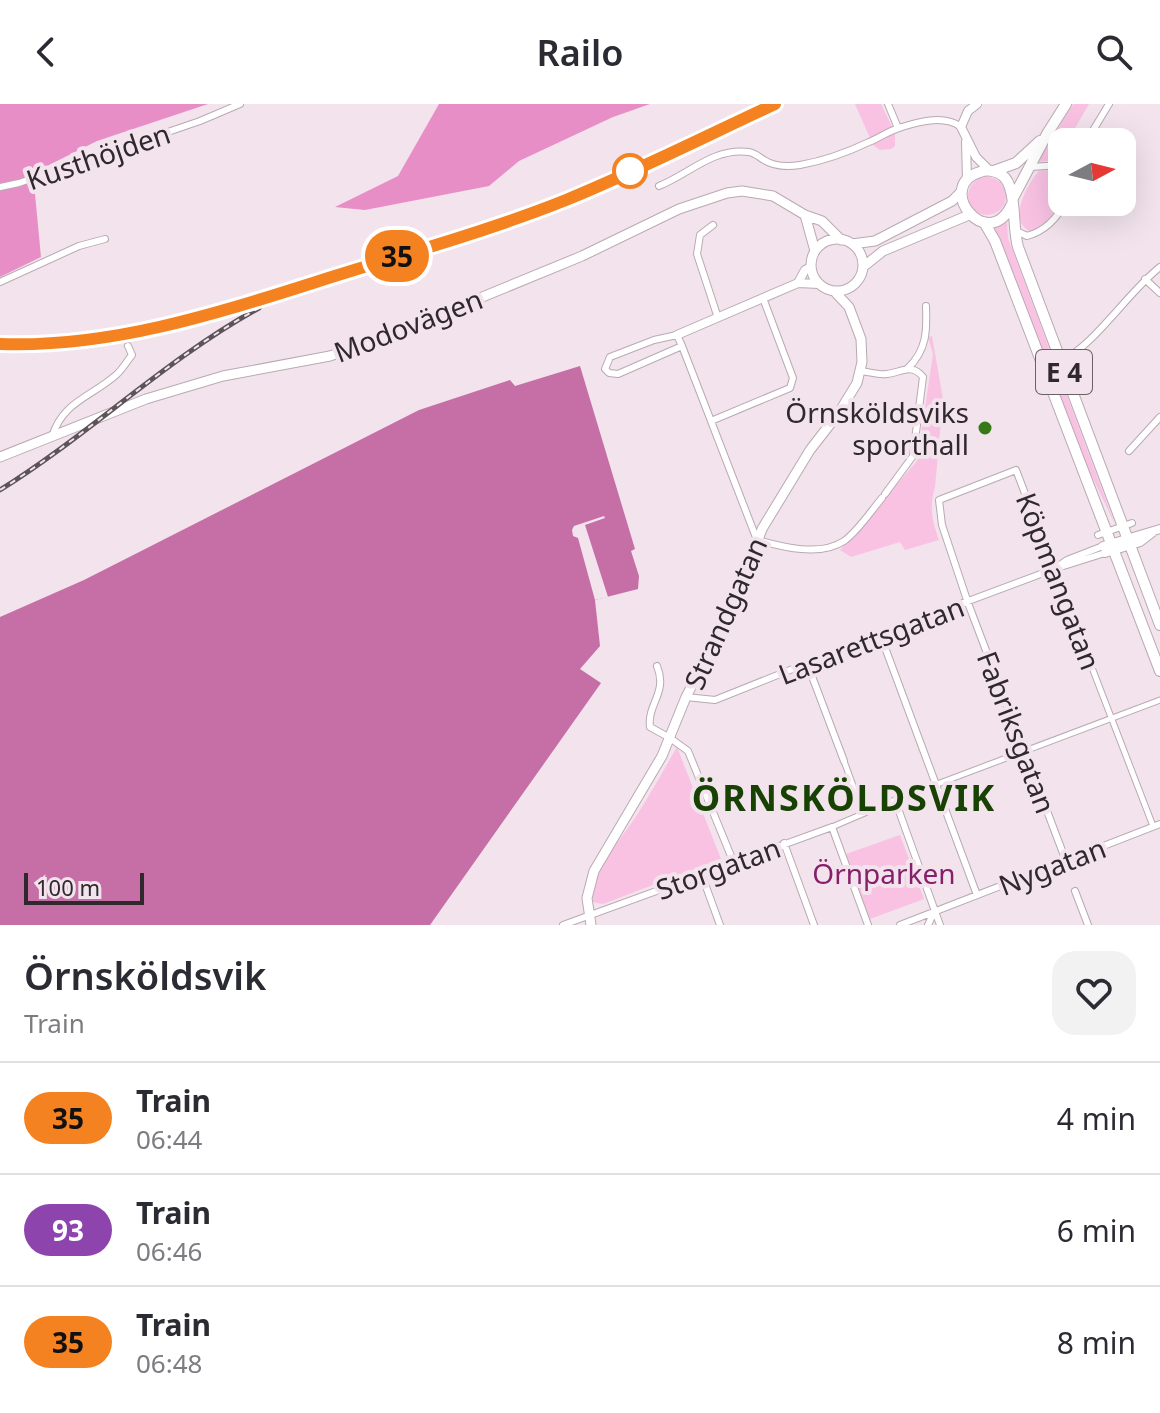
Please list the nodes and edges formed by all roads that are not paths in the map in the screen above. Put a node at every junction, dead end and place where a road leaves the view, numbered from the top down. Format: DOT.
graph roads {
  1 [pos="240,104"];
  2 [pos="888,104"];
  3 [pos="977,104"];
  4 [pos="1066,104"];
  5 [pos="1109,104"];
  6 [pos="961,127"];
  7 [pos="898,128"];
  8 [pos="1094,128"];
  9 [pos="1047,134"];
  10 [pos="966,141"];
  11 [pos="1048,166"];
  12 [pos="1030,167"];
  13 [pos="992,171"];
  14 [pos="965,185"];
  15 [pos="659,186"];
  16 [pos="0,187"];
  17 [pos="1013,201"];
  18 [pos="805,215"];
  19 [pos="969,215"];
  20 [pos="1056,216"];
  21 [pos="984,222"];
  22 [pos="713,225"];
  23 [pos="1013,230"];
  24 [pos="105,239"];
  25 [pos="841,240"];
  26 [pos="851,244"];
  27 [pos="815,251"];
  28 [pos="811,267"];
  29 [pos="863,267"];
  30 [pos="1160,267"];
  31 [pos="1145,279"];
  32 [pos="0,282"];
  33 [pos="856,282"];
  34 [pos="798,283"];
  35 [pos="819,284"];
  36 [pos="834,291"];
  37 [pos="1160,293"];
  38 [pos="763,298"];
  39 [pos="926,306"];
  40 [pos="849,307"];
  41 [pos="718,318"];
  42 [pos="677,335"];
  43 [pos="128,346"];
  44 [pos="682,346"];
  45 [pos="1060,362"];
  46 [pos="908,368"];
  47 [pos="861,371"];
  48 [pos="1160,417"];
  49 [pos="711,421"];
  50 [pos="52,438"];
  51 [pos="1129,451"];
  52 [pos="0,457"];
  53 [pos="1128,525"];
  54 [pos="1157,531"];
  55 [pos="757,540"];
  56 [pos="1129,541"];
  57 [pos="1107,543"];
  58 [pos="1054,569"];
  59 [pos="968,603"];
  60 [pos="1160,625"];
  61 [pos="880,634"];
  62 [pos="807,663"];
  63 [pos="657,666"];
  64 [pos="1160,671"];
  65 [pos="686,697"];
  66 [pos="1160,700"];
  67 [pos="1111,718"];
  68 [pos="670,738"];
  69 [pos="1024,751"];
  70 [pos="844,761"];
  71 [pos="936,785"];
  72 [pos="895,800"];
  73 [pos="863,813"];
  74 [pos="1157,825"];
  75 [pos="832,827"];
  76 [pos="784,843"];
  77 [pos="733,861"];
  78 [pos="1066,861"];
  79 [pos="701,873"];
  80 [pos="1075,891"];
  81 [pos="977,895"];
  82 [pos="934,912"];
  83 [pos="593,917"];
  84 [pos="563,925"];
  85 [pos="720,925"];
  86 [pos="814,925"];
  87 [pos="868,925"];
  88 [pos="900,925"];
  89 [pos="928,925"];
  90 [pos="940,925"];
  91 [pos="1088,925"];
  1 -- 16 [label="street, Kusthöjden"];
  2 -- 7 [label="street"];
  3 -- 6 [label="street"];
  4 -- 9 [label="highway"];
  5 -- 8 [label="street"];
  6 -- 7 [label="street"];
  6 -- 10 [label="street"];
  7 -- 15 [label="street"];
  9 -- 12 [label="highway"];
  9 -- 13 [label="highway"];
  10 -- 13 [label="street"];
  10 -- 14 [label="street"];
  11 -- 12 [label="street"];
  12 -- 17 [label="highway"];
  13 -- 14 [label="highway"];
  13 -- 17 [label="highway"];
  14 -- 19 [label="highway"];
  14 -- 26 [label="main road"];
  17 -- 21 [label="highway"];
  17 -- 23 [label="highway, E 4"];
  18 -- 25 [label="main road, Modovägen"];
  18 -- 27 [label="main road"];
  18 -- 50 [label="main road, Modovägen"];
  19 -- 21 [label="highway"];
  19 -- 29 [label="main road"];
  20 -- 23 [label="street"];
  21 -- 57 [label="highway, E 4"];
  22 -- 41 [label="street"];
  23 -- 45 [label="highway, E 4"];
  24 -- 32 [label="street"];
  25 -- 26 [label="main road"];
  25 -- 27 [label="main road"];
  26 -- 29 [label="main road"];
  27 -- 28 [label="main road"];
  28 -- 34 [label="street"];
  28 -- 35 [label="main road"];
  29 -- 33 [label="main road"];
  30 -- 31 [label="street"];
  31 -- 37 [label="street"];
  31 -- 45 [label="street"];
  33 -- 36 [label="main road"];
  33 -- 40 [label="main road"];
  34 -- 35 [label="street"];
  34 -- 38 [label="street"];
  35 -- 36 [label="main road"];
  36 -- 40 [label="main road"];
  38 -- 41 [label="street"];
  38 -- 49 [label="street"];
  39 -- 46 [label="street"];
  40 -- 47 [label="main road"];
  41 -- 42 [label="street"];
  42 -- 44 [label="street"];
  42 -- 44 [label="street"];
  43 -- 50 [label="street"];
  44 -- 49 [label="street"];
  45 -- 53 [label="highway, E 4"];
  46 -- 47 [label="street"];
  46 -- 55 [label="street"];
  47 -- 55 [label="main road, Strandgatan"];
  48 -- 51 [label="street"];
  49 -- 55 [label="street"];
  50 -- 52 [label="main road, Modovägen"];
  53 -- 56 [label="highway, E 4"];
  53 -- 57 [label="street"];
  54 -- 56 [label="street, Lasarettsgatan"];
  55 -- 65 [label="main road, Strandgatan"];
  56 -- 57 [label="street, Lasarettsgatan"];
  56 -- 60 [label="highway, E 4"];
  57 -- 58 [label="street, Lasarettsgatan"];
  57 -- 64 [label="highway, E 4"];
  58 -- 59 [label="street, Lasarettsgatan"];
  58 -- 59 [label="street, Köpmangatan"];
  58 -- 67 [label="street, Köpmangatan"];
  59 -- 61 [label="street, Lasarettsgatan"];
  59 -- 69 [label="street, Fabriksgatan"];
  61 -- 62 [label="street, Lasarettsgatan"];
  61 -- 71 [label="street"];
  62 -- 65 [label="street, Lasarettsgatan"];
  62 -- 70 [label="street"];
  63 -- 68 [label="street"];
  65 -- 68 [label="main road, Strandgatan"];
  66 -- 67 [label="street, Storgatan"];
  67 -- 69 [label="street, Storgatan"];
  67 -- 74 [label="street, Köpmangatan"];
  68 -- 77 [label="street"];
  68 -- 83 [label="main road, Strandgatan"];
  69 -- 71 [label="street, Storgatan"];
  69 -- 78 [label="street, Fabriksgatan"];
  70 -- 73 [label="street"];
  71 -- 72 [label="street, Storgatan"];
  71 -- 81 [label="street"];
  72 -- 73 [label="street, Storgatan"];
  72 -- 82 [label="street"];
  73 -- 75 [label="street, Storgatan"];
  74 -- 78 [label="street, Nygatan"];
  75 -- 76 [label="street, Storgatan"];
  75 -- 87 [label="street"];
  76 -- 77 [label="street, Storgatan"];
  76 -- 86 [label="street"];
  77 -- 79 [label="street, Storgatan"];
  78 -- 81 [label="street, Nygatan"];
  79 -- 83 [label="street, Storgatan"];
  79 -- 85 [label="street"];
  80 -- 91 [label="street"];
  81 -- 82 [label="street, Nygatan"];
  82 -- 88 [label="street, Nygatan"];
  82 -- 89 [label="street"];
  82 -- 90 [label="street"];
  83 -- 84 [label="street, Storgatan"];
}
